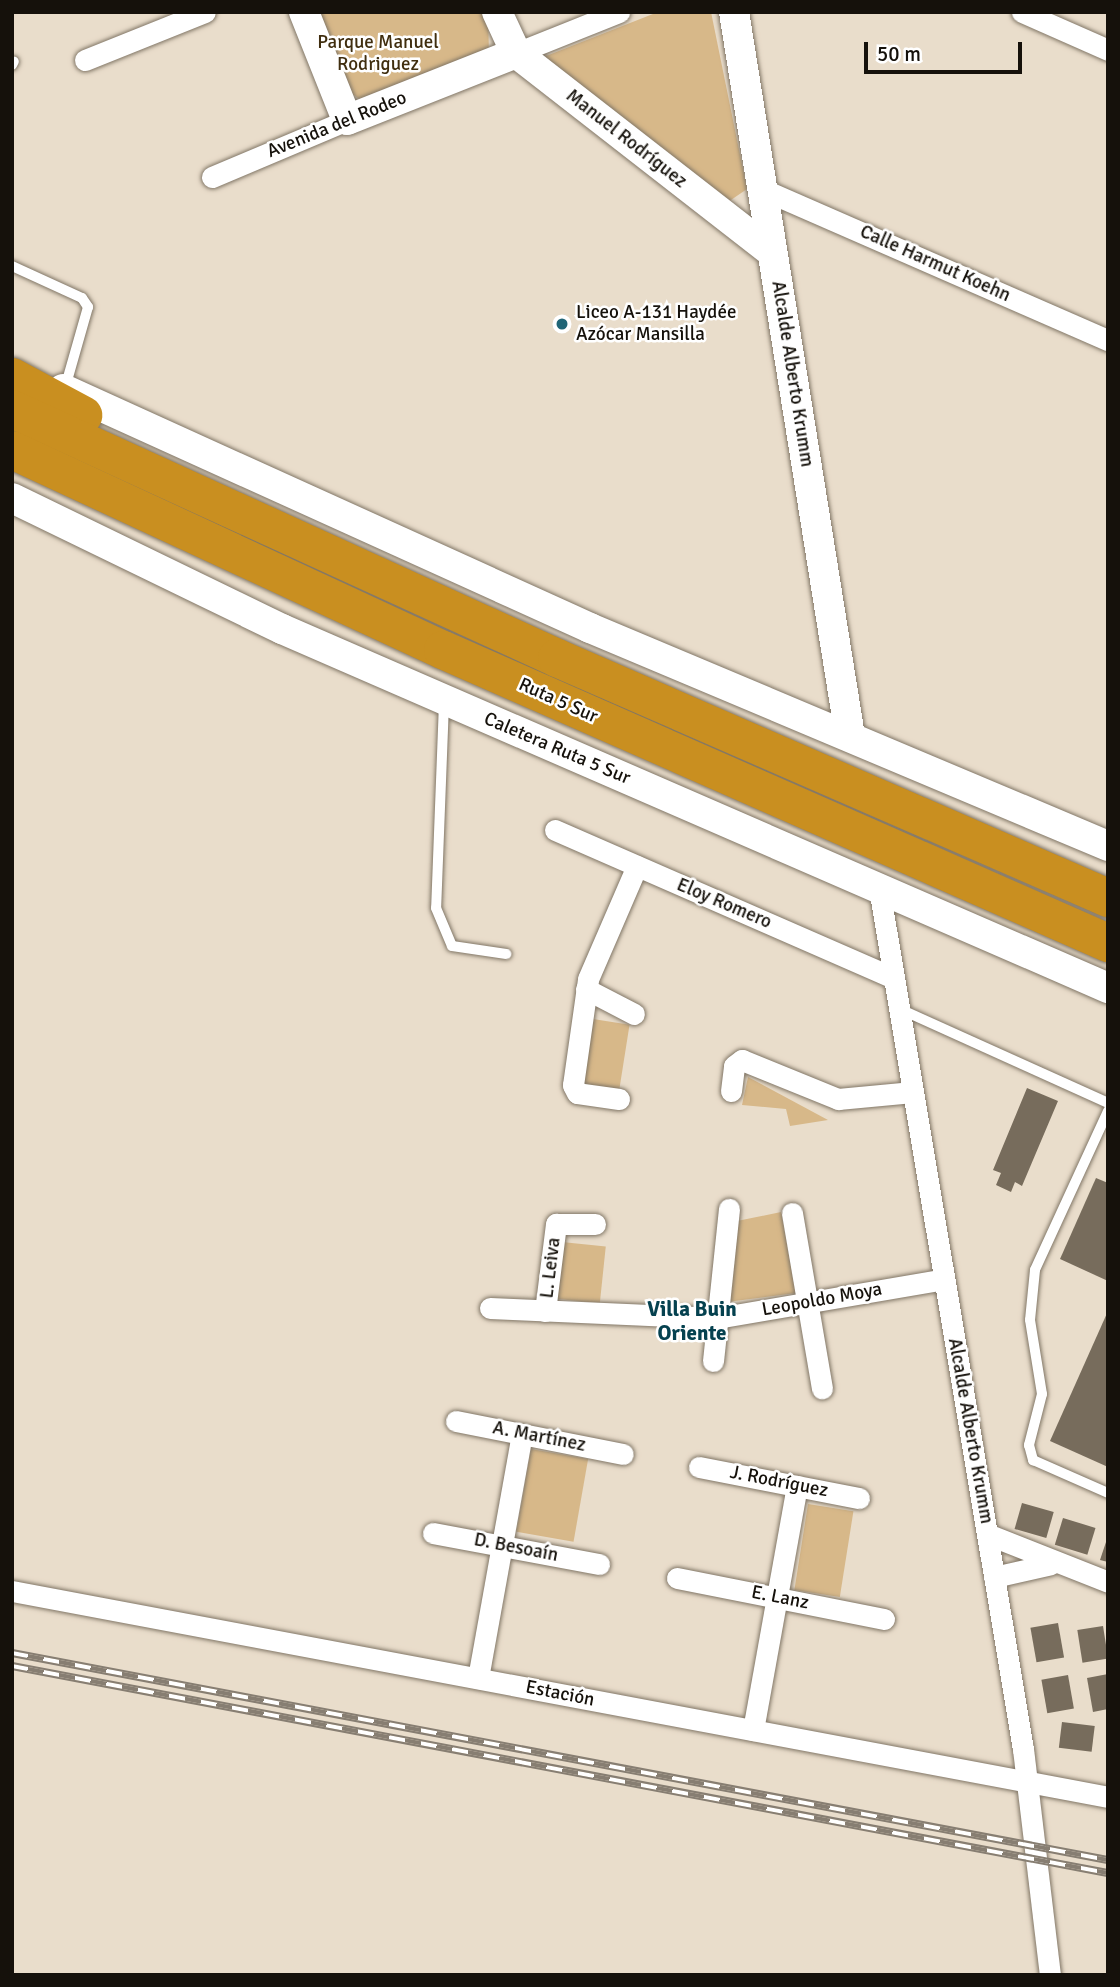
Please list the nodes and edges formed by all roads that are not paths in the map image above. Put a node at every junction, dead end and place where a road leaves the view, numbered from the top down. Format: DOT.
graph roads {
  1 [pos="205,12"];
  2 [pos="304,12"];
  3 [pos="497,12"];
  4 [pos="619,12"];
  5 [pos="734,12"];
  6 [pos="1022,12"];
  7 [pos="1044,17"];
  8 [pos="1108,50"];
  9 [pos="516,53"];
  10 [pos="85,61"];
  11 [pos="348,120"];
  12 [pos="212,177"];
  13 [pos="762,189"];
  14 [pos="772,252"];
  15 [pos="12,266"];
  16 [pos="1108,340"];
  17 [pos="12,370"];
  18 [pos="12,377"];
  19 [pos="64,390"];
  20 [pos="12,409"];
  21 [pos="12,450"];
  22 [pos="12,472"];
  23 [pos="12,498"];
  24 [pos="182,528"];
  25 [pos="355,564"];
  26 [pos="444,700"];
  27 [pos="850,736"];
  28 [pos="555,830"];
  29 [pos="1108,846"];
  30 [pos="637,866"];
  31 [pos="879,888"];
  32 [pos="1108,898"];
  33 [pos="1108,943"];
  34 [pos="506,954"];
  35 [pos="894,978"];
  36 [pos="1108,988"];
  37 [pos="586,989"];
  38 [pos="900,1008"];
  39 [pos="634,1014"];
  40 [pos="731,1091"];
  41 [pos="913,1092"];
  42 [pos="618,1099"];
  43 [pos="1108,1103"];
  44 [pos="1108,1111"];
  45 [pos="729,1209"];
  46 [pos="792,1213"];
  47 [pos="595,1224"];
  48 [pos="944,1279"];
  49 [pos="808,1303"];
  50 [pos="490,1308"];
  51 [pos="545,1311"];
  52 [pos="717,1318"];
  53 [pos="713,1361"];
  54 [pos="822,1388"];
  55 [pos="456,1421"];
  56 [pos="522,1434"];
  57 [pos="623,1454"];
  58 [pos="699,1467"];
  59 [pos="797,1486"];
  60 [pos="1108,1493"];
  61 [pos="859,1498"];
  62 [pos="433,1533"];
  63 [pos="987,1534"];
  64 [pos="502,1546"];
  65 [pos="599,1564"];
  66 [pos="1051,1564"];
  67 [pos="994,1577"];
  68 [pos="677,1578"];
  69 [pos="1108,1582"];
  70 [pos="12,1591"];
  71 [pos="777,1598"];
  72 [pos="884,1619"];
  73 [pos="478,1678"];
  74 [pos="752,1730"];
  75 [pos="1025,1782"];
  76 [pos="1108,1797"];
  77 [pos="1050,1975"];
  1 -- 10 [label="street"];
  2 -- 11 [label="main road"];
  3 -- 9 [label="main road, Manuel Rodríguez"];
  4 -- 9 [label="street, Avenida del Rodeo"];
  5 -- 13 [label="main road, Alcalde Alberto Krumm"];
  6 -- 7 [label="street"];
  7 -- 8 [label="street"];
  9 -- 11 [label="main road, Avenida del Rodeo"];
  9 -- 14 [label="main road, Manuel Rodríguez"];
  11 -- 12 [label="street, Avenida del Rodeo"];
  13 -- 14 [label="main road, Alcalde Alberto Krumm"];
  13 -- 16 [label="street, Calle Harmut Koehn"];
  14 -- 27 [label="main road, Alcalde Alberto Krumm"];
  15 -- 19 [label="lane"];
  17 -- 19 [label="main road"];
  18 -- 25 [label="highway"];
  19 -- 27 [label="main road"];
  20 -- 25 [label="highway, Ruta 5 Sur"];
  21 -- 24 [label="highway, Ruta 5 Sur"];
  22 -- 24 [label="highway"];
  23 -- 26 [label="main road, Caletera Ruta 5 Sur"];
  24 -- 33 [label="highway, Ruta 5 Sur"];
  25 -- 32 [label="highway, Ruta 5 Sur"];
  26 -- 31 [label="main road, Caletera Ruta 5 Sur"];
  26 -- 34 [label="lane"];
  27 -- 29 [label="main road"];
  28 -- 30 [label="street, Eloy Romero"];
  30 -- 35 [label="street, Eloy Romero"];
  30 -- 37 [label="street"];
  31 -- 35 [label="street, Alcalde Alberto Krumm"];
  31 -- 36 [label="main road, Caletera Ruta 5 Sur"];
  35 -- 38 [label="street, Alcalde Alberto Krumm"];
  37 -- 39 [label="street"];
  37 -- 42 [label="street"];
  38 -- 41 [label="street, Alcalde Alberto Krumm"];
  38 -- 43 [label="lane"];
  40 -- 41 [label="street"];
  41 -- 48 [label="street, Alcalde Alberto Krumm"];
  44 -- 60 [label="lane"];
  45 -- 52 [label="street"];
  46 -- 49 [label="street"];
  47 -- 51 [label="street, L. Leiva"];
  48 -- 49 [label="street, Leopoldo Moya"];
  48 -- 63 [label="street, Alcalde Alberto Krumm"];
  49 -- 52 [label="street, Leopoldo Moya"];
  49 -- 54 [label="street"];
  50 -- 51 [label="street, Leopoldo Moya"];
  51 -- 52 [label="street, Leopoldo Moya"];
  52 -- 53 [label="street"];
  55 -- 56 [label="street, A. Martínez"];
  56 -- 57 [label="street, A. Martínez"];
  56 -- 64 [label="street"];
  58 -- 59 [label="street, J. Rodríguez"];
  59 -- 61 [label="street, J. Rodríguez"];
  59 -- 71 [label="street"];
  62 -- 64 [label="street, D. Besoaín"];
  63 -- 66 [label="street"];
  63 -- 67 [label="street, Alcalde Alberto Krumm"];
  64 -- 65 [label="street, D. Besoaín"];
  64 -- 73 [label="street"];
  66 -- 67 [label="street"];
  66 -- 69 [label="street"];
  67 -- 75 [label="street, Alcalde Alberto Krumm"];
  68 -- 71 [label="street, E. Lanz"];
  70 -- 73 [label="street, Estación"];
  71 -- 72 [label="street, E. Lanz"];
  71 -- 74 [label="street"];
  73 -- 74 [label="street, Estación"];
  74 -- 75 [label="street, Estación"];
  75 -- 76 [label="street, Estación"];
  75 -- 77 [label="street, Alcalde Alberto Krumm"];
}
